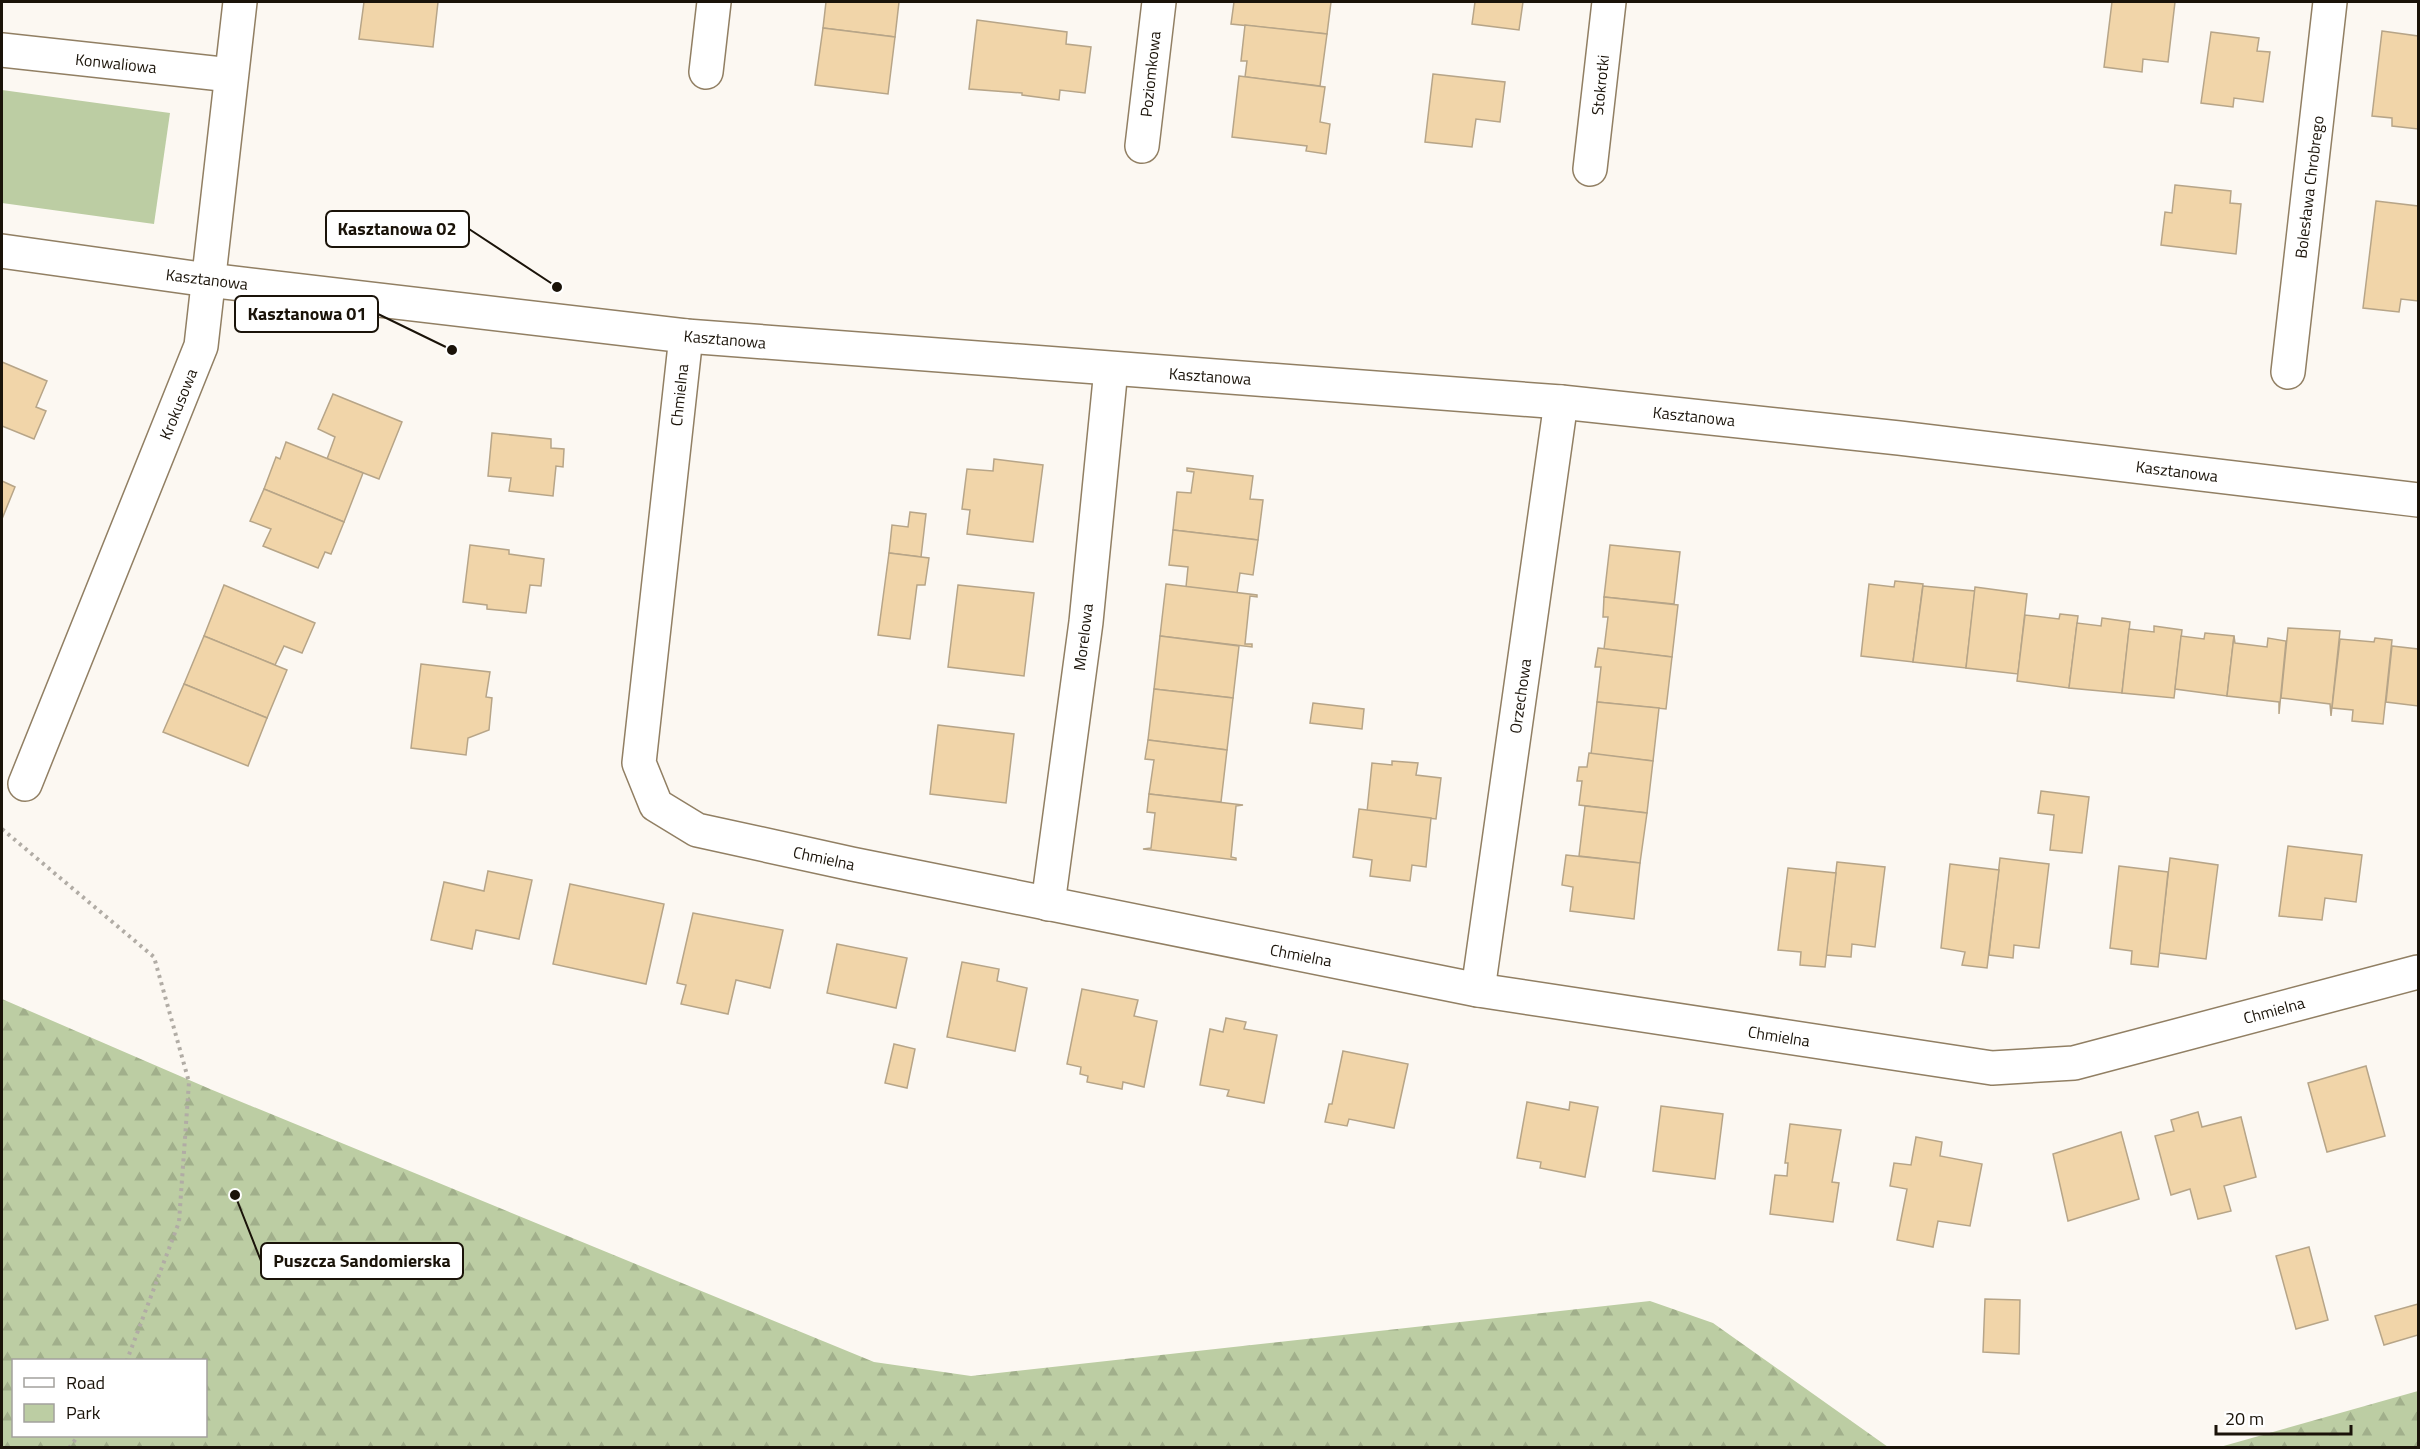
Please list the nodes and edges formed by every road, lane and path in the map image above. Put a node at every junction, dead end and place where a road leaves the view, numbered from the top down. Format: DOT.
graph roads {
  1 [pos="240,2"];
  2 [pos="714,2"];
  3 [pos="1159,2"];
  4 [pos="1609,2"];
  5 [pos="2330,2"];
  6 [pos="2,50"];
  7 [pos="706,72"];
  8 [pos="231,75"];
  9 [pos="1142,146"];
  10 [pos="1590,169"];
  11 [pos="2,251"];
  12 [pos="208,280"];
  13 [pos="686,336"];
  14 [pos="1111,369"];
  15 [pos="2288,372"];
  16 [pos="1561,402"];
  17 [pos="2418,500"];
  18 [pos="25,784"];
  19 [pos="2,829"];
  20 [pos="1048,904"];
  21 [pos="2418,972"];
  22 [pos="1478,990"];
  23 [pos="128,1359"];
  1 -- 8 [label="street, Krokusowa"];
  2 -- 7 [label="street"];
  3 -- 9 [label="street, Poziomkowa"];
  4 -- 10 [label="street, Stokrotki"];
  5 -- 15 [label="street, Bolesława Chrobrego"];
  6 -- 8 [label="street, Konwaliowa"];
  8 -- 12 [label="street, Krokusowa"];
  11 -- 12 [label="street, Kasztanowa"];
  12 -- 13 [label="street, Kasztanowa"];
  12 -- 18 [label="street, Krokusowa"];
  13 -- 14 [label="street, Kasztanowa"];
  13 -- 20 [label="street, Chmielna"];
  14 -- 16 [label="street, Kasztanowa"];
  14 -- 20 [label="street, Morelowa"];
  16 -- 17 [label="street, Kasztanowa"];
  16 -- 22 [label="street, Orzechowa"];
  19 -- 23 [label="path"];
  20 -- 22 [label="street, Chmielna"];
  21 -- 22 [label="street, Chmielna"];
}
